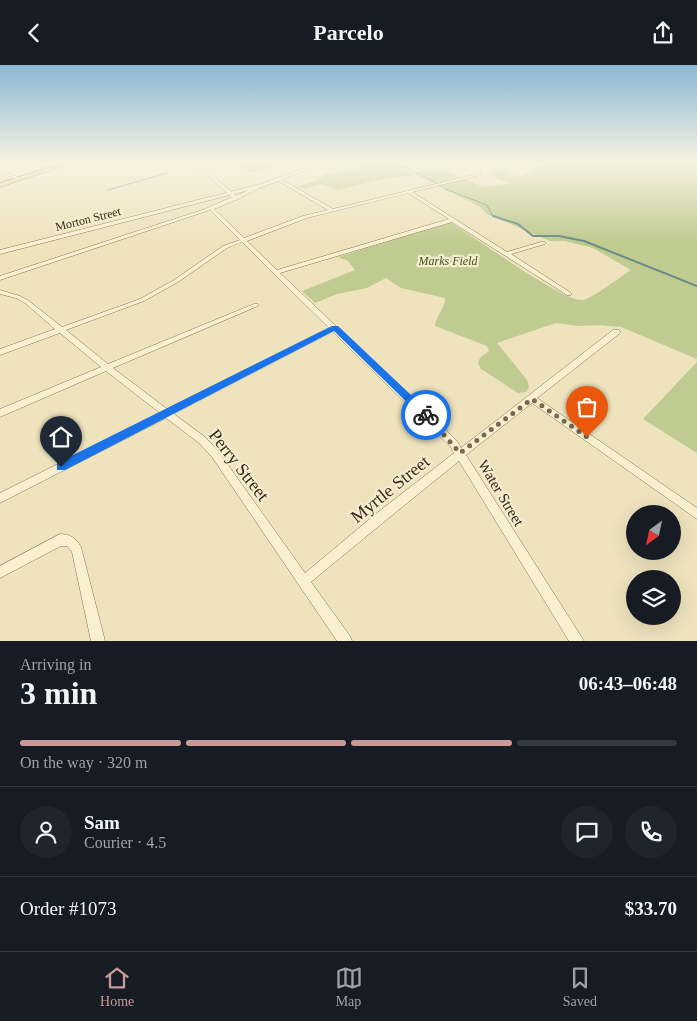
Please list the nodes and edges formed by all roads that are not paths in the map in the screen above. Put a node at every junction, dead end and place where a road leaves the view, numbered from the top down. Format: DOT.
graph roads {
  1 [pos="225,189"];
  2 [pos="247,189"];
  3 [pos="255,189"];
  4 [pos="295,189"];
  5 [pos="421,189"];
  6 [pos="409,192"];
  7 [pos="230,193"];
  8 [pos="236,198"];
  9 [pos="210,209"];
  10 [pos="333,211"];
  11 [pos="452,220"];
  12 [pos="243,240"];
  13 [pos="543,243"];
  14 [pos="0,252"];
  15 [pos="506,255"];
  16 [pos="276,272"];
  17 [pos="0,278"];
  18 [pos="0,292"];
  19 [pos="569,294"];
  20 [pos="256,305"];
  21 [pos="335,328"];
  22 [pos="62,329"];
  23 [pos="616,332"];
  24 [pos="0,352"];
  25 [pos="107,368"];
  26 [pos="532,399"];
  27 [pos="0,413"];
  28 [pos="166,414"];
  29 [pos="460,453"];
  30 [pos="0,497"];
  31 [pos="697,514"];
  32 [pos="0,571"];
  33 [pos="304,581"];
  34 [pos="98,641"];
  35 [pos="345,641"];
  36 [pos="578,641"];
  1 -- 7 [label="street"];
  2 -- 7 [label="street, Morton Street"];
  3 -- 8 [label="street"];
  4 -- 10 [label="street"];
  5 -- 6 [label="street"];
  6 -- 10 [label="street"];
  6 -- 11 [label="street"];
  7 -- 8 [label="street"];
  7 -- 14 [label="street, Morton Street"];
  8 -- 9 [label="street"];
  9 -- 12 [label="street, Water Street"];
  9 -- 17 [label="street"];
  10 -- 12 [label="street"];
  11 -- 15 [label="street"];
  11 -- 16 [label="street"];
  12 -- 16 [label="street, Water Street"];
  12 -- 22 [label="street"];
  13 -- 15 [label="street"];
  15 -- 19 [label="street"];
  16 -- 21 [label="street, Water Street"];
  18 -- 22 [label="street, Perry Street"];
  20 -- 25 [label="street"];
  21 -- 28 [label="street"];
  21 -- 29 [label="street, Water Street"];
  22 -- 24 [label="street"];
  22 -- 25 [label="street, Perry Street"];
  23 -- 26 [label="street, Myrtle Street"];
  25 -- 27 [label="street"];
  25 -- 28 [label="street, Perry Street"];
  26 -- 29 [label="street, Myrtle Street"];
  26 -- 31 [label="street"];
  28 -- 30 [label="street"];
  28 -- 33 [label="street, Perry Street"];
  29 -- 33 [label="street, Myrtle Street"];
  29 -- 36 [label="street, Water Street"];
  32 -- 34 [label="street"];
  33 -- 35 [label="street, Perry Street"];
}
